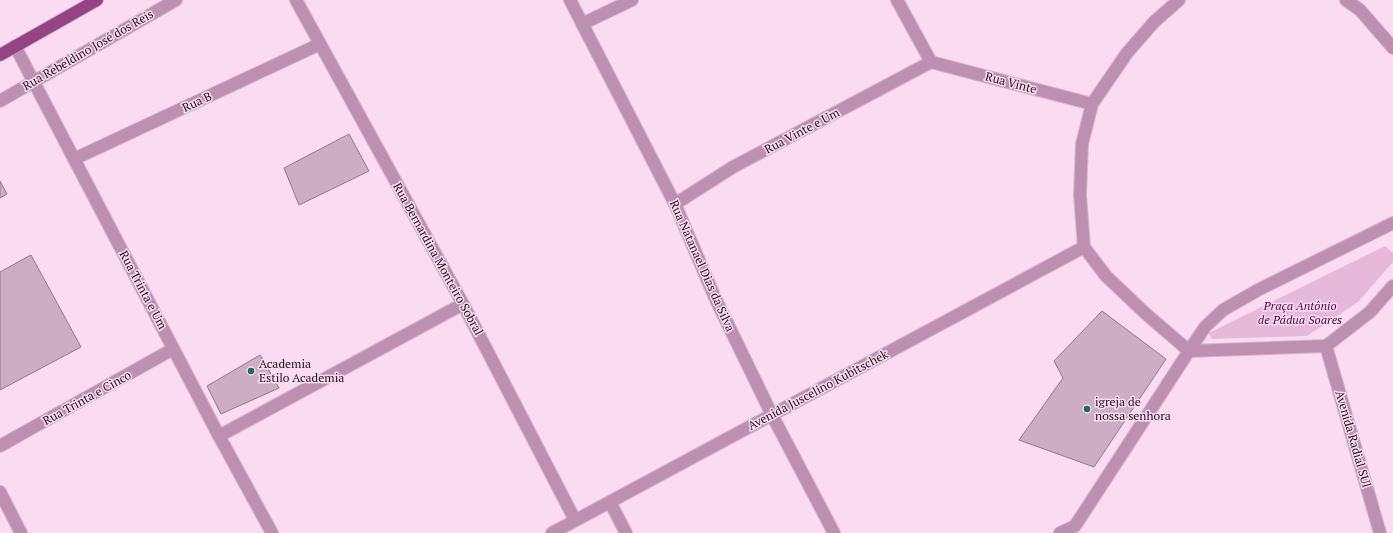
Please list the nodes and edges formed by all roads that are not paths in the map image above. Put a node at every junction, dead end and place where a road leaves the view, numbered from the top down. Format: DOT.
graph roads {
  1 [pos="97,0"];
  2 [pos="176,0"];
  3 [pos="296,0"];
  4 [pos="570,0"];
  5 [pos="632,0"];
  6 [pos="897,0"];
  7 [pos="1178,0"];
  8 [pos="1346,0"];
  9 [pos="582,24"];
  10 [pos="320,44"];
  11 [pos="16,46"];
  12 [pos="1393,48"];
  13 [pos="0,55"];
  14 [pos="931,62"];
  15 [pos="33,81"];
  16 [pos="0,101"];
  17 [pos="1092,104"];
  18 [pos="74,159"];
  19 [pos="675,204"];
  20 [pos="1393,223"];
  21 [pos="1084,247"];
  22 [pos="1393,286"];
  23 [pos="463,304"];
  24 [pos="1326,346"];
  25 [pos="173,349"];
  26 [pos="1189,351"];
  27 [pos="772,415"];
  28 [pos="219,436"];
  29 [pos="0,446"];
  30 [pos="0,492"];
  31 [pos="610,502"];
  32 [pos="575,520"];
  33 [pos="1077,529"];
  34 [pos="21,533"];
  35 [pos="272,533"];
  36 [pos="552,533"];
  37 [pos="626,533"];
  38 [pos="834,533"];
  39 [pos="1060,533"];
  40 [pos="1380,533"];
  1 -- 11 [label="main road"];
  2 -- 15 [label="street, Rua Rebeldino José dos Reis"];
  3 -- 10 [label="street, Rua Bernardina Monteiro Sobral"];
  4 -- 9 [label="street, Rua Natanael Dias da Silva"];
  5 -- 9 [label="street"];
  6 -- 14 [label="street"];
  7 -- 17 [label="street"];
  8 -- 12 [label="street"];
  9 -- 19 [label="street, Rua Natanael Dias da Silva"];
  10 -- 18 [label="street, Rua B"];
  10 -- 23 [label="street, Rua Bernardina Monteiro Sobral"];
  11 -- 13 [label="main road"];
  11 -- 15 [label="street, Rua Trinta e Um"];
  14 -- 17 [label="street, Rua Vinte"];
  14 -- 19 [label="street, Rua Vinte e Um"];
  15 -- 16 [label="street, Rua Rebeldino José dos Reis"];
  15 -- 18 [label="street, Rua Trinta e Um"];
  17 -- 21 [label="street"];
  18 -- 25 [label="street, Rua Trinta e Um"];
  19 -- 27 [label="street, Rua Natanael Dias da Silva"];
  20 -- 26 [label="street"];
  21 -- 26 [label="street"];
  21 -- 27 [label="street, Avenida Juscelino Kubitschek"];
  22 -- 24 [label="street"];
  23 -- 28 [label="street"];
  23 -- 32 [label="street, Rua Bernardina Monteiro Sobral"];
  24 -- 26 [label="street"];
  24 -- 40 [label="street, Avenida Radial SUl"];
  25 -- 28 [label="street, Rua Trinta e Um"];
  25 -- 29 [label="street, Rua Trinta e Cinco"];
  26 -- 33 [label="street"];
  27 -- 31 [label="street, Avenida Juscelino Kubitschek"];
  27 -- 38 [label="street, Rua Natanael Dias da Silva"];
  28 -- 35 [label="street, Rua Trinta e Um"];
  30 -- 34 [label="street"];
  31 -- 32 [label="street, Avenida Juscelino Kubitschek"];
  31 -- 37 [label="street"];
  32 -- 36 [label="street, Avenida Juscelino Kubitschek"];
  33 -- 39 [label="street"];
}
